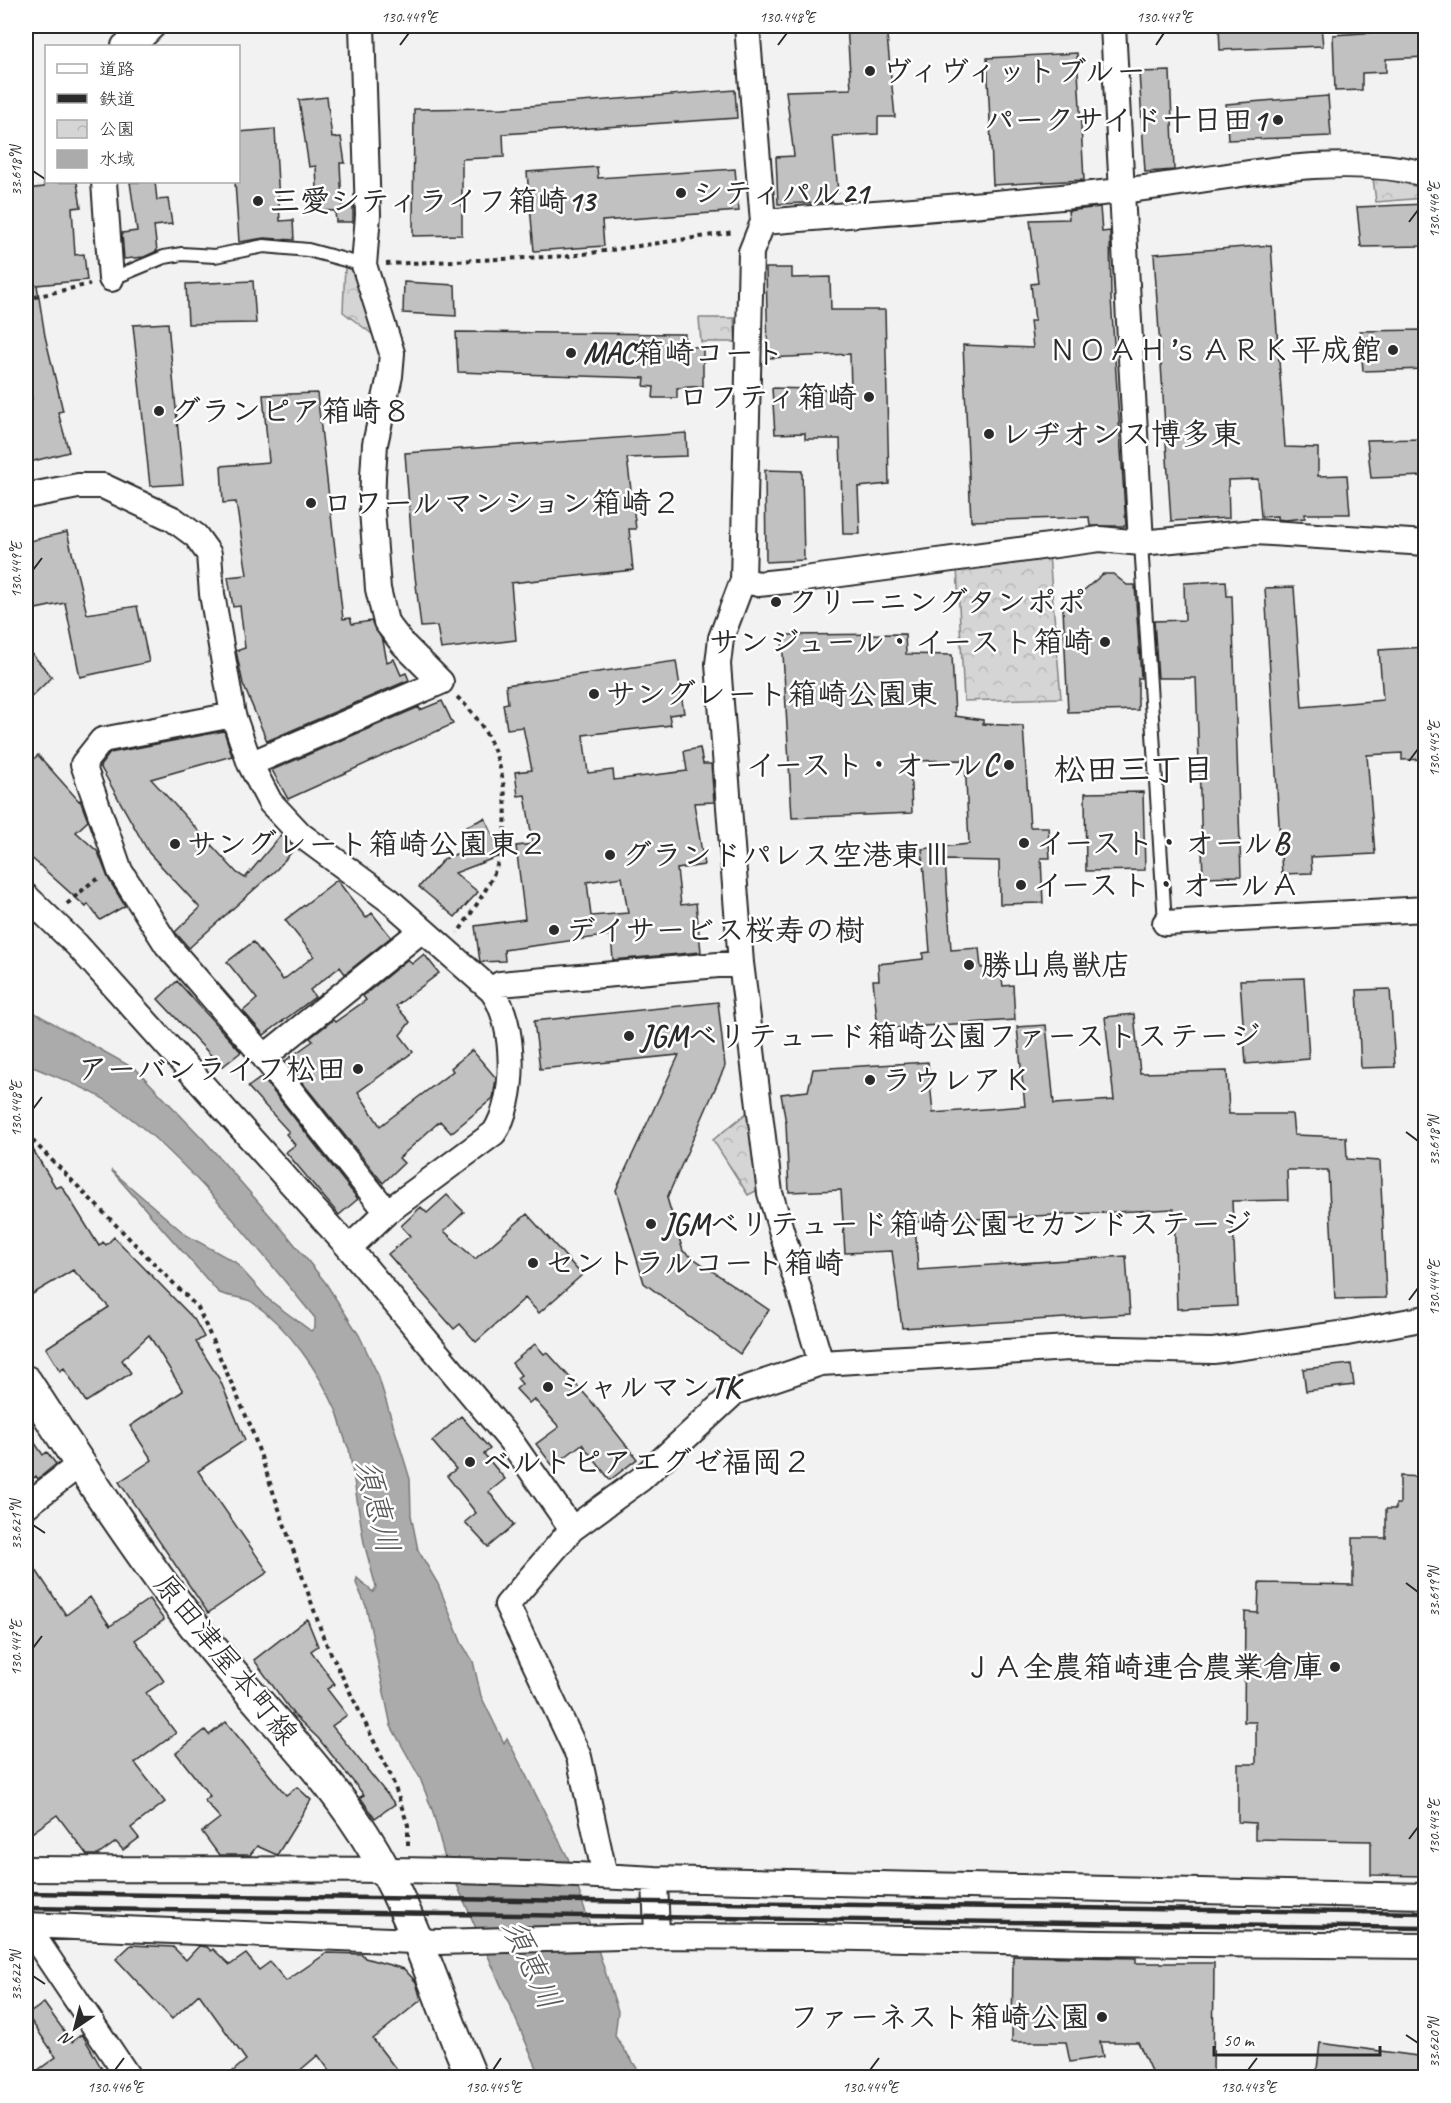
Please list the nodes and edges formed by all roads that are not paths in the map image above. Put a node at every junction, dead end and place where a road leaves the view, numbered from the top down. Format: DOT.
graph roads {
  1 [pos="153,26"];
  2 [pos="362,26"];
  3 [pos="747,26"];
  4 [pos="1113,26"];
  5 [pos="126,45"];
  6 [pos="1425,174"];
  7 [pos="104,183"];
  8 [pos="1120,191"];
  9 [pos="763,222"];
  10 [pos="364,265"];
  11 [pos="111,279"];
  12 [pos="26,496"];
  13 [pos="1141,543"];
  14 [pos="1425,543"];
  15 [pos="743,580"];
  16 [pos="233,715"];
  17 [pos="250,764"];
  18 [pos="26,896"];
  19 [pos="1425,909"];
  20 [pos="1165,922"];
  21 [pos="422,930"];
  22 [pos="741,963"];
  23 [pos="492,991"];
  24 [pos="264,1057"];
  25 [pos="387,1212"];
  26 [pos="349,1248"];
  27 [pos="1425,1318"];
  28 [pos="821,1363"];
  29 [pos="26,1381"];
  30 [pos="80,1464"];
  31 [pos="26,1506"];
  32 [pos="572,1529"];
  33 [pos="26,1869"];
  34 [pos="397,1871"];
  35 [pos="605,1876"];
  36 [pos="655,1879"];
  37 [pos="1425,1896"];
  38 [pos="26,1925"];
  39 [pos="657,1936"];
  40 [pos="429,1941"];
  41 [pos="1425,1946"];
  42 [pos="463,2074"];
  43 [pos="129,2078"];
  1 -- 5 [label="street"];
  2 -- 10 [label="street"];
  3 -- 9 [label="street"];
  4 -- 8 [label="street"];
  6 -- 8 [label="street"];
  7 -- 11 [label="street"];
  8 -- 9 [label="street"];
  8 -- 13 [label="street"];
  9 -- 15 [label="street"];
  10 -- 11 [label="lane"];
  10 -- 17 [label="street"];
  12 -- 16 [label="street"];
  13 -- 14 [label="street"];
  13 -- 15 [label="street"];
  13 -- 20 [label="lane"];
  15 -- 22 [label="street"];
  16 -- 17 [label="street"];
  16 -- 24 [label="street"];
  17 -- 21 [label="street"];
  18 -- 26 [label="street"];
  19 -- 20 [label="street"];
  21 -- 23 [label="street"];
  21 -- 24 [label="street"];
  22 -- 23 [label="street"];
  22 -- 28 [label="street"];
  23 -- 25 [label="street"];
  24 -- 25 [label="street"];
  25 -- 26 [label="street"];
  26 -- 32 [label="street"];
  27 -- 28 [label="street"];
  28 -- 32 [label="street"];
  29 -- 30 [label="street, 原田津屋本町線"];
  30 -- 31 [label="street"];
  30 -- 34 [label="street, 原田津屋本町線"];
  32 -- 35 [label="street"];
  33 -- 34 [label="street"];
  34 -- 35 [label="street"];
  34 -- 40 [label="street, 原田津屋本町線"];
  35 -- 36 [label="street"];
  36 -- 37 [label="street"];
  36 -- 39 [label="street"];
  38 -- 40 [label="street"];
  38 -- 43 [label="street"];
  39 -- 40 [label="street"];
  39 -- 41 [label="street"];
  40 -- 42 [label="street, 原田津屋本町線"];
}
